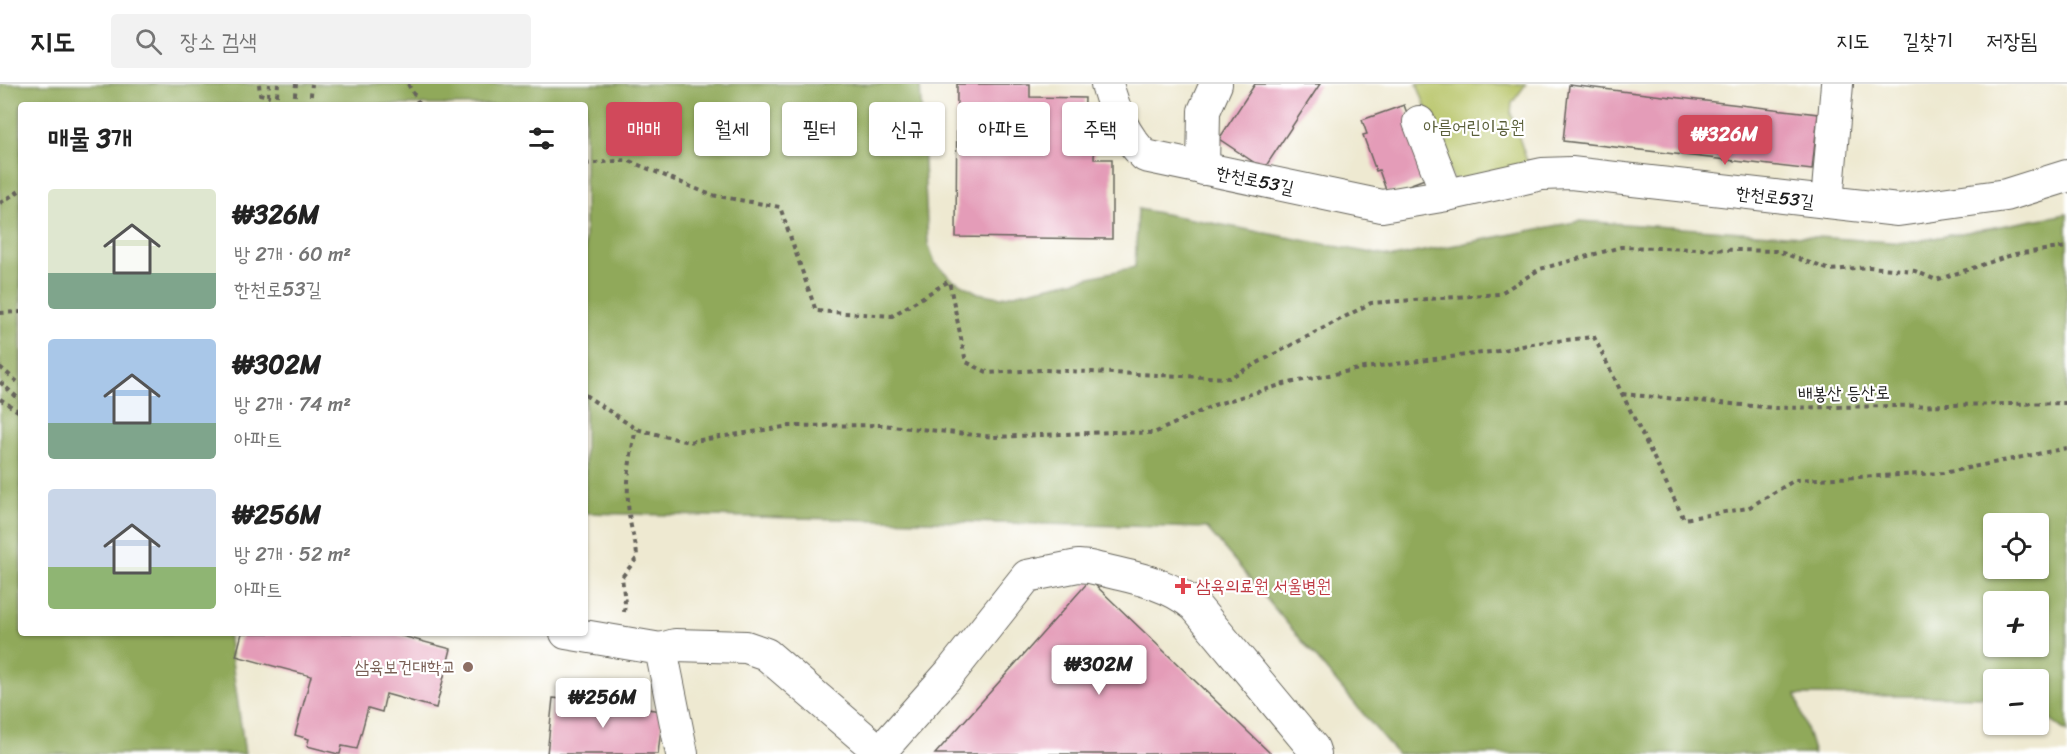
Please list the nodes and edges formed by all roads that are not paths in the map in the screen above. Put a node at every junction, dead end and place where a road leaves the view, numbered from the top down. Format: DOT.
graph roads {
  1 [pos="1107,84"];
  2 [pos="1216,84"];
  3 [pos="1837,84"];
  4 [pos="1419,122"];
  5 [pos="1203,169"];
  6 [pos="2067,176"];
  7 [pos="1447,195"];
  8 [pos="1827,202"];
  9 [pos="588,636"];
  10 [pos="661,649"];
  11 [pos="682,754"];
  12 [pos="1315,754"];
  1 -- 5 [label="street, 한천로53길"];
  2 -- 5 [label="street"];
  3 -- 8 [label="street"];
  4 -- 7 [label="street"];
  5 -- 7 [label="street, 한천로53길"];
  6 -- 8 [label="street, 한천로53길"];
  7 -- 8 [label="street, 한천로53길"];
  9 -- 10 [label="street"];
  10 -- 11 [label="street"];
  10 -- 12 [label="street"];
}
